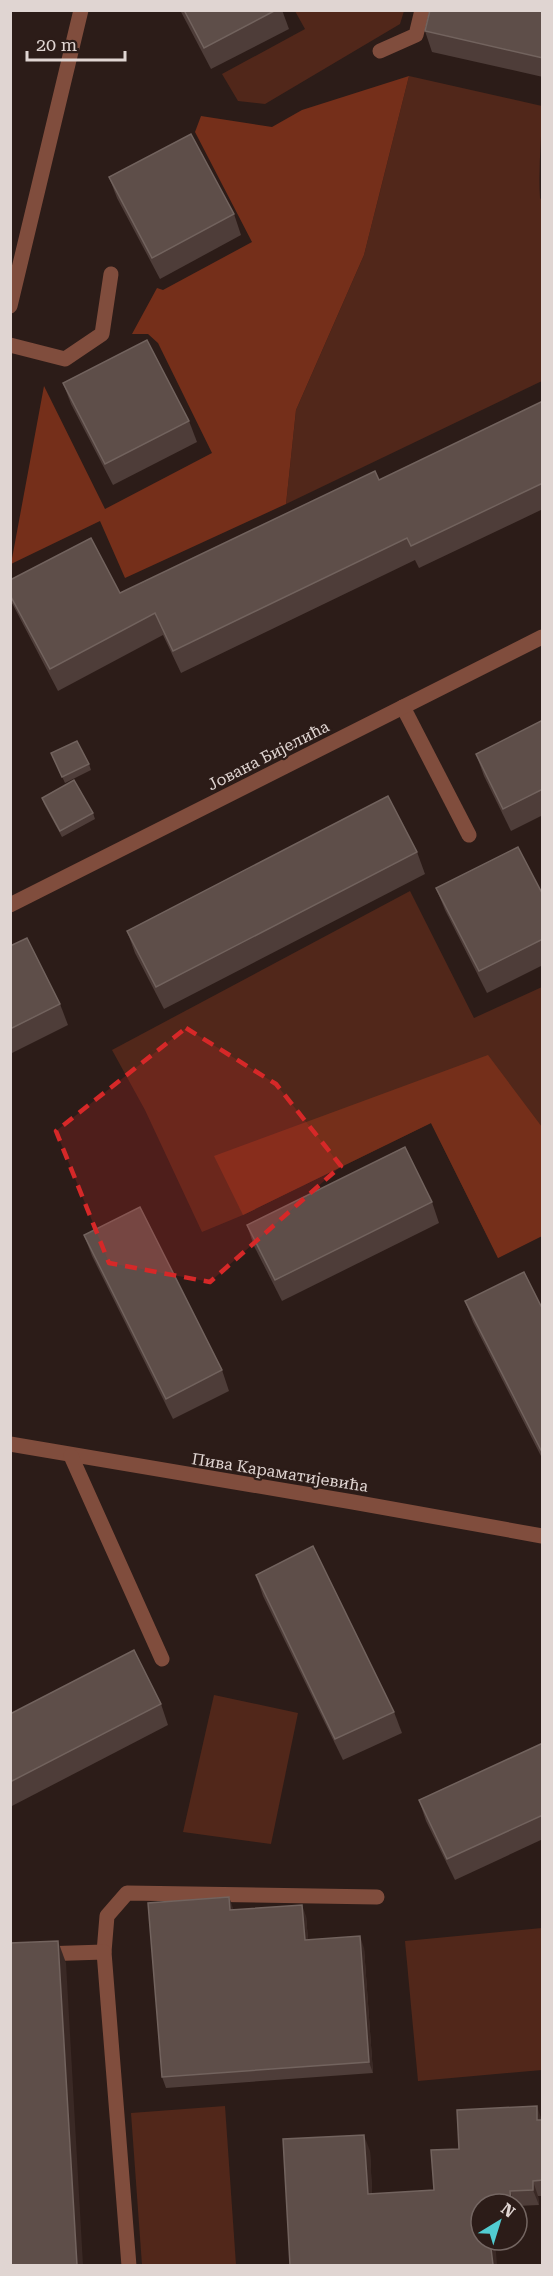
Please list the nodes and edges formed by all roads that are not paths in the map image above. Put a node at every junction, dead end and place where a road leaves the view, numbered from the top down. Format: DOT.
graph roads {
  1 [pos="81,10"];
  2 [pos="422,10"];
  3 [pos="380,51"];
  4 [pos="111,274"];
  5 [pos="10,306"];
  6 [pos="10,345"];
  7 [pos="543,637"];
  8 [pos="403,707"];
  9 [pos="469,834"];
  10 [pos="10,905"];
  11 [pos="10,1444"];
  12 [pos="71,1456"];
  13 [pos="543,1536"];
  14 [pos="162,1659"];
  15 [pos="377,1897"];
  16 [pos="104,1952"];
  17 [pos="10,1955"];
  18 [pos="129,2265"];
  1 -- 5 [label="street"];
  2 -- 3 [label="street"];
  4 -- 6 [label="street"];
  7 -- 8 [label="street, Јована Бијелића"];
  8 -- 9 [label="street"];
  8 -- 10 [label="street, Јована Бијелића"];
  11 -- 12 [label="street, Пива Караматијевића"];
  12 -- 13 [label="street, Пива Караматијевића"];
  12 -- 14 [label="street"];
  15 -- 16 [label="street"];
  16 -- 17 [label="street"];
  16 -- 18 [label="street"];
}
